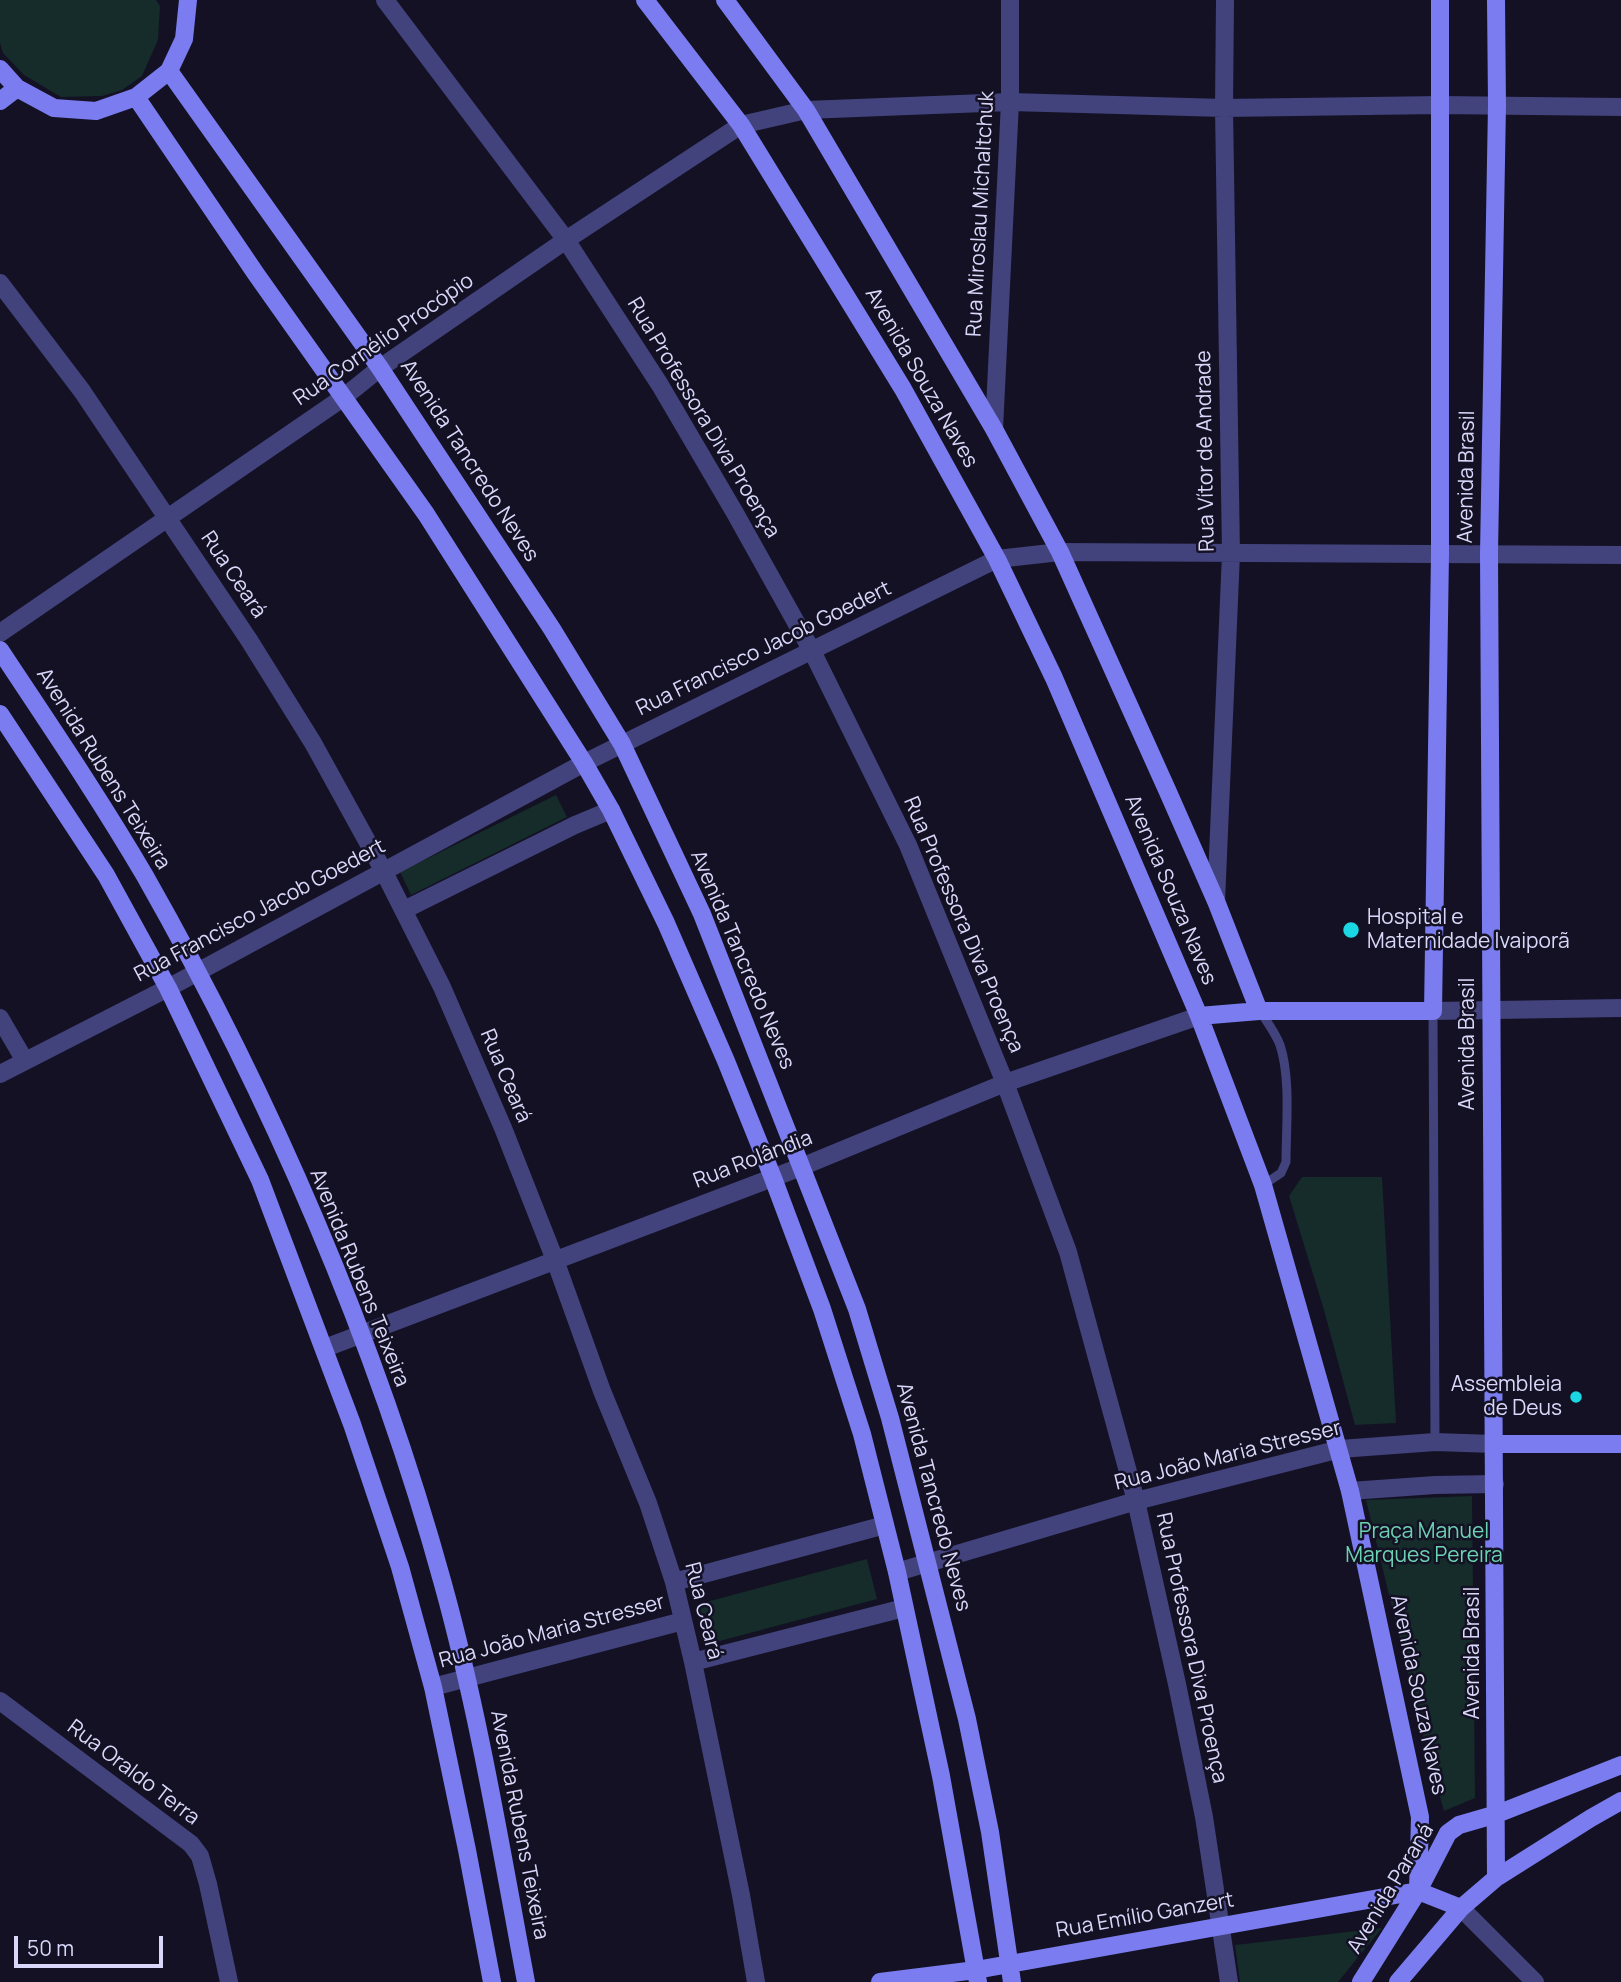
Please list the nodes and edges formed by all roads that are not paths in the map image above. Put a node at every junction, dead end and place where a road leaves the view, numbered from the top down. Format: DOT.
graph roads {
  1 [pos="188,0"];
  2 [pos="385,0"];
  3 [pos="645,0"];
  4 [pos="725,0"];
  5 [pos="1010,0"];
  6 [pos="1225,0"];
  7 [pos="1440,0"];
  8 [pos="1496,0"];
  9 [pos="0,69"];
  10 [pos="169,71"];
  11 [pos="16,88"];
  12 [pos="136,97"];
  13 [pos="0,102"];
  14 [pos="1010,103"];
  15 [pos="1440,105"];
  16 [pos="1497,105"];
  17 [pos="1621,107"];
  18 [pos="1224,108"];
  19 [pos="806,110"];
  20 [pos="741,125"];
  21 [pos="566,240"];
  22 [pos="0,282"];
  23 [pos="380,368"];
  24 [pos="344,397"];
  25 [pos="994,429"];
  26 [pos="168,518"];
  27 [pos="1060,552"];
  28 [pos="1231,554"];
  29 [pos="1440,554"];
  30 [pos="1489,554"];
  31 [pos="1621,555"];
  32 [pos="997,559"];
  33 [pos="0,633"];
  34 [pos="0,650"];
  35 [pos="812,652"];
  36 [pos="0,713"];
  37 [pos="622,744"];
  38 [pos="584,763"];
  39 [pos="611,810"];
  40 [pos="383,870"];
  41 [pos="1216,901"];
  42 [pos="404,910"];
  43 [pos="197,970"];
  44 [pos="168,988"];
  45 [pos="1621,1008"];
  46 [pos="1491,1009"];
  47 [pos="1259,1011"];
  48 [pos="1433,1011"];
  49 [pos="1199,1016"];
  50 [pos="0,1018"];
  51 [pos="25,1061"];
  52 [pos="0,1074"];
  53 [pos="1005,1083"];
  54 [pos="802,1167"];
  55 [pos="773,1178"];
  56 [pos="1263,1185"];
  57 [pos="555,1260"];
  58 [pos="360,1334"];
  59 [pos="325,1348"];
  60 [pos="1435,1442"];
  61 [pos="1494,1444"];
  62 [pos="1621,1444"];
  63 [pos="1340,1449"];
  64 [pos="1495,1484"];
  65 [pos="1350,1491"];
  66 [pos="1136,1501"];
  67 [pos="885,1525"];
  68 [pos="928,1565"];
  69 [pos="897,1572"];
  70 [pos="674,1583"];
  71 [pos="904,1608"];
  72 [pos="683,1622"];
  73 [pos="694,1662"];
  74 [pos="467,1678"];
  75 [pos="433,1687"];
  76 [pos="0,1702"];
  77 [pos="1621,1765"];
  78 [pos="1621,1801"];
  79 [pos="1497,1814"];
  80 [pos="1496,1878"];
  81 [pos="1418,1891"];
  82 [pos="1461,1908"];
  83 [pos="1220,1925"];
  84 [pos="1008,1964"];
  85 [pos="977,1976"];
  86 [pos="229,1982"];
  87 [pos="492,1982"];
  88 [pos="526,1982"];
  89 [pos="756,1982"];
  90 [pos="880,1982"];
  91 [pos="1012,1982"];
  92 [pos="1229,1982"];
  93 [pos="1361,1982"];
  94 [pos="1398,1982"];
  95 [pos="1535,1982"];
  1 -- 10 [label="street"];
  2 -- 21 [label="street, Rua Professora Diva Proença"];
  3 -- 20 [label="street, Avenida Souza Naves"];
  4 -- 19 [label="street, Avenida Souza Naves"];
  5 -- 14 [label="street, Rua Miroslau Michaltchuk"];
  6 -- 18 [label="street, Rua Vítor de Andrade"];
  7 -- 15 [label="street, Avenida Brasil"];
  8 -- 16 [label="street, Avenida Brasil"];
  9 -- 11 [label="street"];
  10 -- 12 [label="street"];
  10 -- 23 [label="street, Avenida Tancredo Neves"];
  11 -- 12 [label="street"];
  11 -- 13 [label="street"];
  12 -- 24 [label="street"];
  14 -- 18 [label="street, Rua Cornélio Procópio"];
  14 -- 19 [label="street, Rua Cornélio Procópio"];
  14 -- 25 [label="street, Rua Miroslau Michaltchuk"];
  15 -- 16 [label="street, Rua Cornélio Procópio"];
  15 -- 18 [label="street, Rua Cornélio Procópio"];
  15 -- 29 [label="street, Avenida Brasil"];
  16 -- 17 [label="street, Rua Cornélio Procópio"];
  16 -- 30 [label="street, Avenida Brasil"];
  18 -- 28 [label="street, Rua Vítor de Andrade"];
  19 -- 20 [label="street, Rua Cornélio Procópio"];
  19 -- 25 [label="street, Avenida Souza Naves"];
  20 -- 21 [label="street, Rua Cornélio Procópio"];
  20 -- 32 [label="street, Avenida Souza Naves"];
  21 -- 23 [label="street, Rua Cornélio Procópio"];
  21 -- 35 [label="street, Rua Professora Diva Proença"];
  22 -- 26 [label="street, Rua Ceará"];
  23 -- 24 [label="street, Rua Cornélio Procópio"];
  23 -- 37 [label="street, Avenida Tancredo Neves"];
  24 -- 26 [label="street, Rua Cornélio Procópio"];
  24 -- 38 [label="street"];
  25 -- 27 [label="street, Avenida Souza Naves"];
  26 -- 33 [label="street, Rua Cornélio Procópio"];
  26 -- 40 [label="street, Rua Ceará"];
  27 -- 28 [label="street, Rua Francisco Jacob Goedert"];
  27 -- 32 [label="street, Rua Francisco Jacob Goedert"];
  27 -- 41 [label="street, Avenida Souza Naves"];
  28 -- 29 [label="street, Rua Francisco Jacob Goedert"];
  28 -- 41 [label="street, Rua Vítor de Andrade"];
  29 -- 30 [label="street, Rua Francisco Jacob Goedert"];
  29 -- 48 [label="street, Avenida Brasil"];
  30 -- 31 [label="street, Rua Francisco Jacob Goedert"];
  30 -- 46 [label="street, Avenida Brasil"];
  32 -- 35 [label="street, Rua Francisco Jacob Goedert"];
  32 -- 49 [label="street, Avenida Souza Naves"];
  34 -- 43 [label="street, Avenida Rubens Teixeira"];
  35 -- 37 [label="street, Rua Francisco Jacob Goedert"];
  35 -- 53 [label="street, Rua Professora Diva Proença"];
  36 -- 44 [label="street"];
  37 -- 38 [label="street, Rua Francisco Jacob Goedert"];
  37 -- 54 [label="street, Avenida Tancredo Neves"];
  38 -- 39 [label="street"];
  38 -- 40 [label="street, Rua Francisco Jacob Goedert"];
  39 -- 42 [label="street"];
  39 -- 55 [label="street"];
  40 -- 42 [label="street, Rua Ceará"];
  40 -- 43 [label="street, Rua Francisco Jacob Goedert"];
  41 -- 47 [label="street, Avenida Souza Naves"];
  42 -- 57 [label="street, Rua Ceará"];
  43 -- 44 [label="street, Rua Francisco Jacob Goedert"];
  43 -- 58 [label="street, Avenida Rubens Teixeira"];
  44 -- 51 [label="street, Rua Francisco Jacob Goedert"];
  44 -- 59 [label="street"];
  45 -- 46 [label="street"];
  46 -- 48 [label="street"];
  46 -- 61 [label="street, Avenida Brasil"];
  47 -- 48 [label="street"];
  47 -- 49 [label="street"];
  47 -- 56 [label="lane"];
  48 -- 60 [label="lane, Avenida Brasil"];
  49 -- 53 [label="street, Rua Rolândia"];
  49 -- 56 [label="street, Avenida Souza Naves"];
  50 -- 51 [label="street"];
  51 -- 52 [label="street, Rua Francisco Jacob Goedert"];
  53 -- 54 [label="street, Rua Rolândia"];
  53 -- 66 [label="street, Rua Professora Diva Proença"];
  54 -- 55 [label="street, Rua Rolândia"];
  54 -- 68 [label="street, Avenida Tancredo Neves"];
  55 -- 57 [label="street, Rua Rolândia"];
  55 -- 67 [label="street"];
  56 -- 63 [label="street, Avenida Souza Naves"];
  57 -- 58 [label="street, Rua Rolândia"];
  57 -- 70 [label="street, Rua Ceará"];
  58 -- 59 [label="street, Rua Rolândia"];
  58 -- 74 [label="street, Avenida Rubens Teixeira"];
  59 -- 75 [label="street"];
  60 -- 61 [label="street, Rua João Maria Stresser"];
  60 -- 63 [label="street, Rua João Maria Stresser"];
  61 -- 62 [label="street, Rua João Maria Stresser"];
  61 -- 64 [label="street, Avenida Brasil"];
  63 -- 65 [label="street, Avenida Souza Naves"];
  63 -- 66 [label="street, Rua João Maria Stresser"];
  64 -- 65 [label="street"];
  64 -- 79 [label="street, Avenida Brasil"];
  65 -- 81 [label="street, Avenida Souza Naves"];
  66 -- 68 [label="street, Rua João Maria Stresser"];
  66 -- 83 [label="street, Rua Professora Diva Proença"];
  67 -- 69 [label="street"];
  67 -- 70 [label="street"];
  68 -- 69 [label="street, Rua João Maria Stresser"];
  68 -- 84 [label="street, Avenida Tancredo Neves"];
  69 -- 71 [label="street"];
  70 -- 72 [label="street, Rua Ceará"];
  71 -- 73 [label="street"];
  71 -- 85 [label="street"];
  72 -- 73 [label="street, Rua Ceará"];
  72 -- 74 [label="street, Rua João Maria Stresser"];
  73 -- 89 [label="street, Rua Ceará"];
  74 -- 75 [label="street, Rua João Maria Stresser"];
  74 -- 88 [label="street, Avenida Rubens Teixeira"];
  75 -- 87 [label="street"];
  76 -- 86 [label="street, Rua Oraldo Terra"];
  77 -- 79 [label="street, Avenida Paraná"];
  78 -- 80 [label="street"];
  79 -- 80 [label="street, Avenida Brasil"];
  79 -- 81 [label="street, Avenida Paraná"];
  80 -- 82 [label="street"];
  81 -- 82 [label="street"];
  81 -- 83 [label="street, Rua Emílio Ganzert"];
  81 -- 93 [label="street, Avenida Paraná"];
  82 -- 94 [label="street"];
  82 -- 95 [label="street"];
  83 -- 84 [label="street, Rua Emílio Ganzert"];
  83 -- 92 [label="street, Rua Professora Diva Proença"];
  84 -- 85 [label="street, Rua Emílio Ganzert"];
  84 -- 91 [label="street, Avenida Tancredo Neves"];
  85 -- 90 [label="street, Rua Emílio Ganzert"];
}
